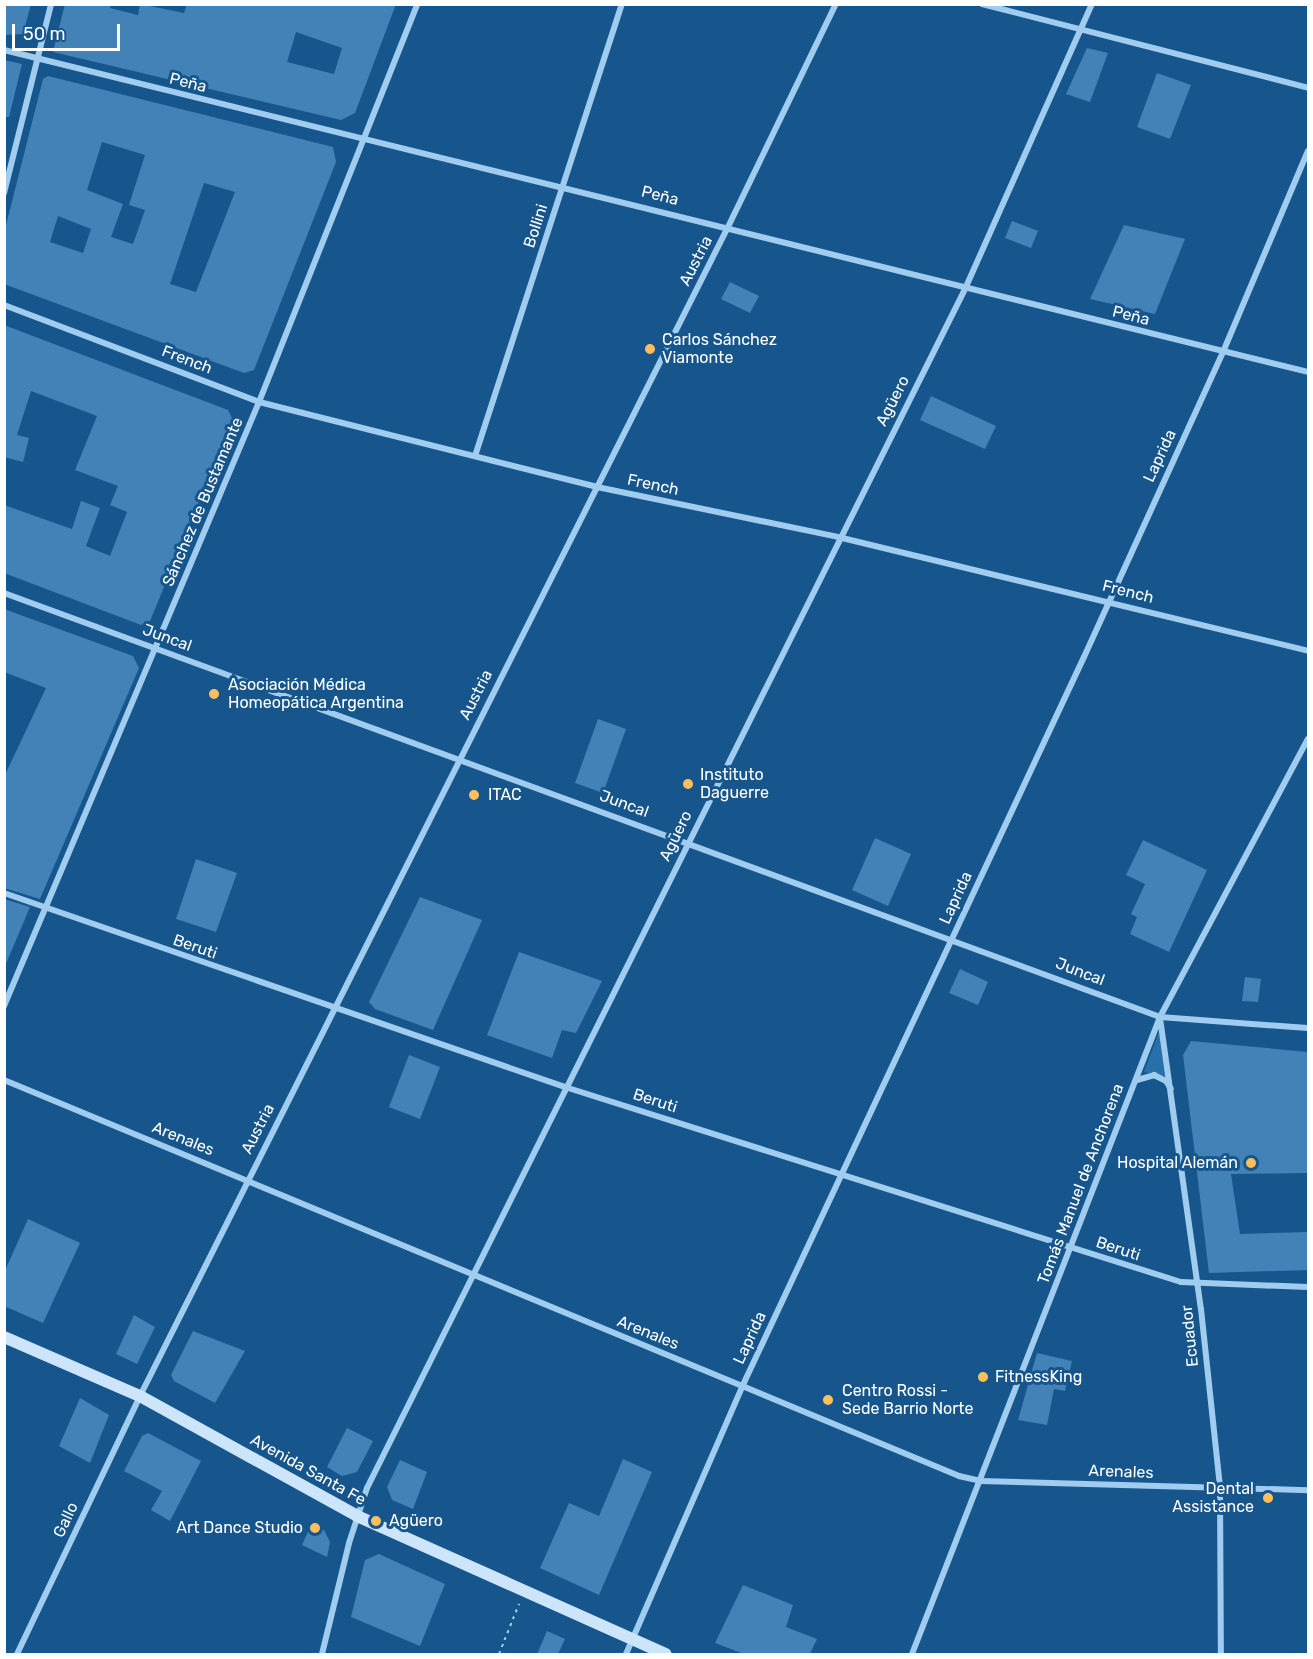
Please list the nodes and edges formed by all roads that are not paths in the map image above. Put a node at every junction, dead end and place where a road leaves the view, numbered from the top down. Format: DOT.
graph roads {
  1 [pos="51,4"];
  2 [pos="417,4"];
  3 [pos="622,4"];
  4 [pos="836,4"];
  5 [pos="982,4"];
  6 [pos="1092,4"];
  7 [pos="1079,30"];
  8 [pos="4,50"];
  9 [pos="38,58"];
  10 [pos="1308,88"];
  11 [pos="364,141"];
  12 [pos="1308,151"];
  13 [pos="563,186"];
  14 [pos="4,193"];
  15 [pos="728,227"];
  16 [pos="964,289"];
  17 [pos="4,306"];
  18 [pos="1223,352"];
  19 [pos="1308,372"];
  20 [pos="259,402"];
  21 [pos="475,456"];
  22 [pos="597,487"];
  23 [pos="838,537"];
  24 [pos="4,593"];
  25 [pos="1108,601"];
  26 [pos="156,649"];
  27 [pos="1308,651"];
  28 [pos="1308,739"];
  29 [pos="459,758"];
  30 [pos="688,842"];
  31 [pos="4,893"];
  32 [pos="45,910"];
  33 [pos="952,938"];
  34 [pos="4,1006"];
  35 [pos="334,1009"];
  36 [pos="1160,1017"];
  37 [pos="1308,1028"];
  38 [pos="4,1080"];
  39 [pos="1136,1082"];
  40 [pos="565,1086"];
  41 [pos="1172,1092"];
  42 [pos="840,1174"];
  43 [pos="247,1180"];
  44 [pos="1071,1248"];
  45 [pos="472,1275"];
  46 [pos="1198,1284"];
  47 [pos="1308,1287"];
  48 [pos="4,1337"];
  49 [pos="742,1387"];
  50 [pos="140,1396"];
  51 [pos="980,1481"];
  52 [pos="1220,1488"];
  53 [pos="1308,1490"];
  54 [pos="357,1516"];
  55 [pos="632,1640"];
  56 [pos="17,1654"];
  57 [pos="322,1654"];
  58 [pos="626,1654"];
  59 [pos="666,1654"];
  60 [pos="912,1654"];
  61 [pos="1221,1654"];
  1 -- 9 [label="street"];
  2 -- 11 [label="street, Sánchez de Bustamante"];
  3 -- 13 [label="street, Bollini"];
  4 -- 15 [label="street, Austria"];
  5 -- 7 [label="street"];
  6 -- 7 [label="street, Agüero"];
  7 -- 10 [label="street"];
  7 -- 16 [label="street, Agüero"];
  8 -- 9 [label="street, Peña"];
  9 -- 11 [label="street, Peña"];
  9 -- 14 [label="street"];
  11 -- 13 [label="street, Peña"];
  11 -- 20 [label="street, Sánchez de Bustamante"];
  12 -- 18 [label="street, Laprida"];
  13 -- 15 [label="street, Peña"];
  13 -- 21 [label="street, Bollini"];
  15 -- 16 [label="street, Peña"];
  15 -- 22 [label="street, Austria"];
  16 -- 18 [label="street, Peña"];
  16 -- 23 [label="street, Agüero"];
  17 -- 20 [label="street, French"];
  18 -- 19 [label="street, Peña"];
  18 -- 25 [label="street, Laprida"];
  20 -- 21 [label="street, French"];
  20 -- 26 [label="street, Sánchez de Bustamante"];
  21 -- 22 [label="street, French"];
  22 -- 23 [label="street, French"];
  22 -- 29 [label="street, Austria"];
  23 -- 25 [label="street, French"];
  23 -- 30 [label="street, Agüero"];
  24 -- 26 [label="street, Juncal"];
  25 -- 27 [label="street, French"];
  25 -- 33 [label="street, Laprida"];
  26 -- 29 [label="street, Juncal"];
  26 -- 32 [label="street, Sánchez de Bustamante"];
  28 -- 36 [label="street, Tomás Manuel de Anchorena"];
  29 -- 30 [label="street, Juncal"];
  29 -- 35 [label="street, Austria"];
  30 -- 33 [label="street, Juncal"];
  30 -- 40 [label="street, Agüero"];
  31 -- 32 [label="street, Beruti"];
  32 -- 34 [label="street, Sánchez de Bustamante"];
  32 -- 35 [label="street, Beruti"];
  33 -- 36 [label="street, Juncal"];
  33 -- 42 [label="street, Laprida"];
  35 -- 40 [label="street, Beruti"];
  35 -- 43 [label="street, Austria"];
  36 -- 37 [label="street, Juncal"];
  36 -- 39 [label="street, Tomás Manuel de Anchorena"];
  36 -- 41 [label="street, Ecuador"];
  38 -- 43 [label="street, Arenales"];
  39 -- 41 [label="street"];
  39 -- 44 [label="street, Tomás Manuel de Anchorena"];
  40 -- 42 [label="street, Beruti"];
  40 -- 45 [label="street, Agüero"];
  41 -- 46 [label="street, Ecuador"];
  42 -- 44 [label="street, Beruti"];
  42 -- 49 [label="street, Laprida"];
  43 -- 45 [label="street, Arenales"];
  43 -- 50 [label="street, Austria"];
  44 -- 46 [label="street, Beruti"];
  44 -- 51 [label="street, Tomás Manuel de Anchorena"];
  45 -- 49 [label="street, Arenales"];
  45 -- 54 [label="street, Agüero"];
  46 -- 47 [label="street, Beruti"];
  46 -- 52 [label="street, Ecuador"];
  48 -- 50 [label="main road, Avenida Santa Fe"];
  49 -- 51 [label="street, Arenales"];
  49 -- 55 [label="street, Laprida"];
  50 -- 54 [label="main road, Avenida Santa Fe"];
  50 -- 56 [label="street, Gallo"];
  51 -- 52 [label="street, Arenales"];
  51 -- 60 [label="street, Tomás Manuel de Anchorena"];
  52 -- 53 [label="street, Arenales"];
  52 -- 61 [label="street, Ecuador"];
  54 -- 55 [label="main road, Avenida Santa Fe"];
  54 -- 57 [label="street, Agüero"];
  55 -- 58 [label="street, Laprida"];
  55 -- 59 [label="main road, Avenida Santa Fe"];
}
